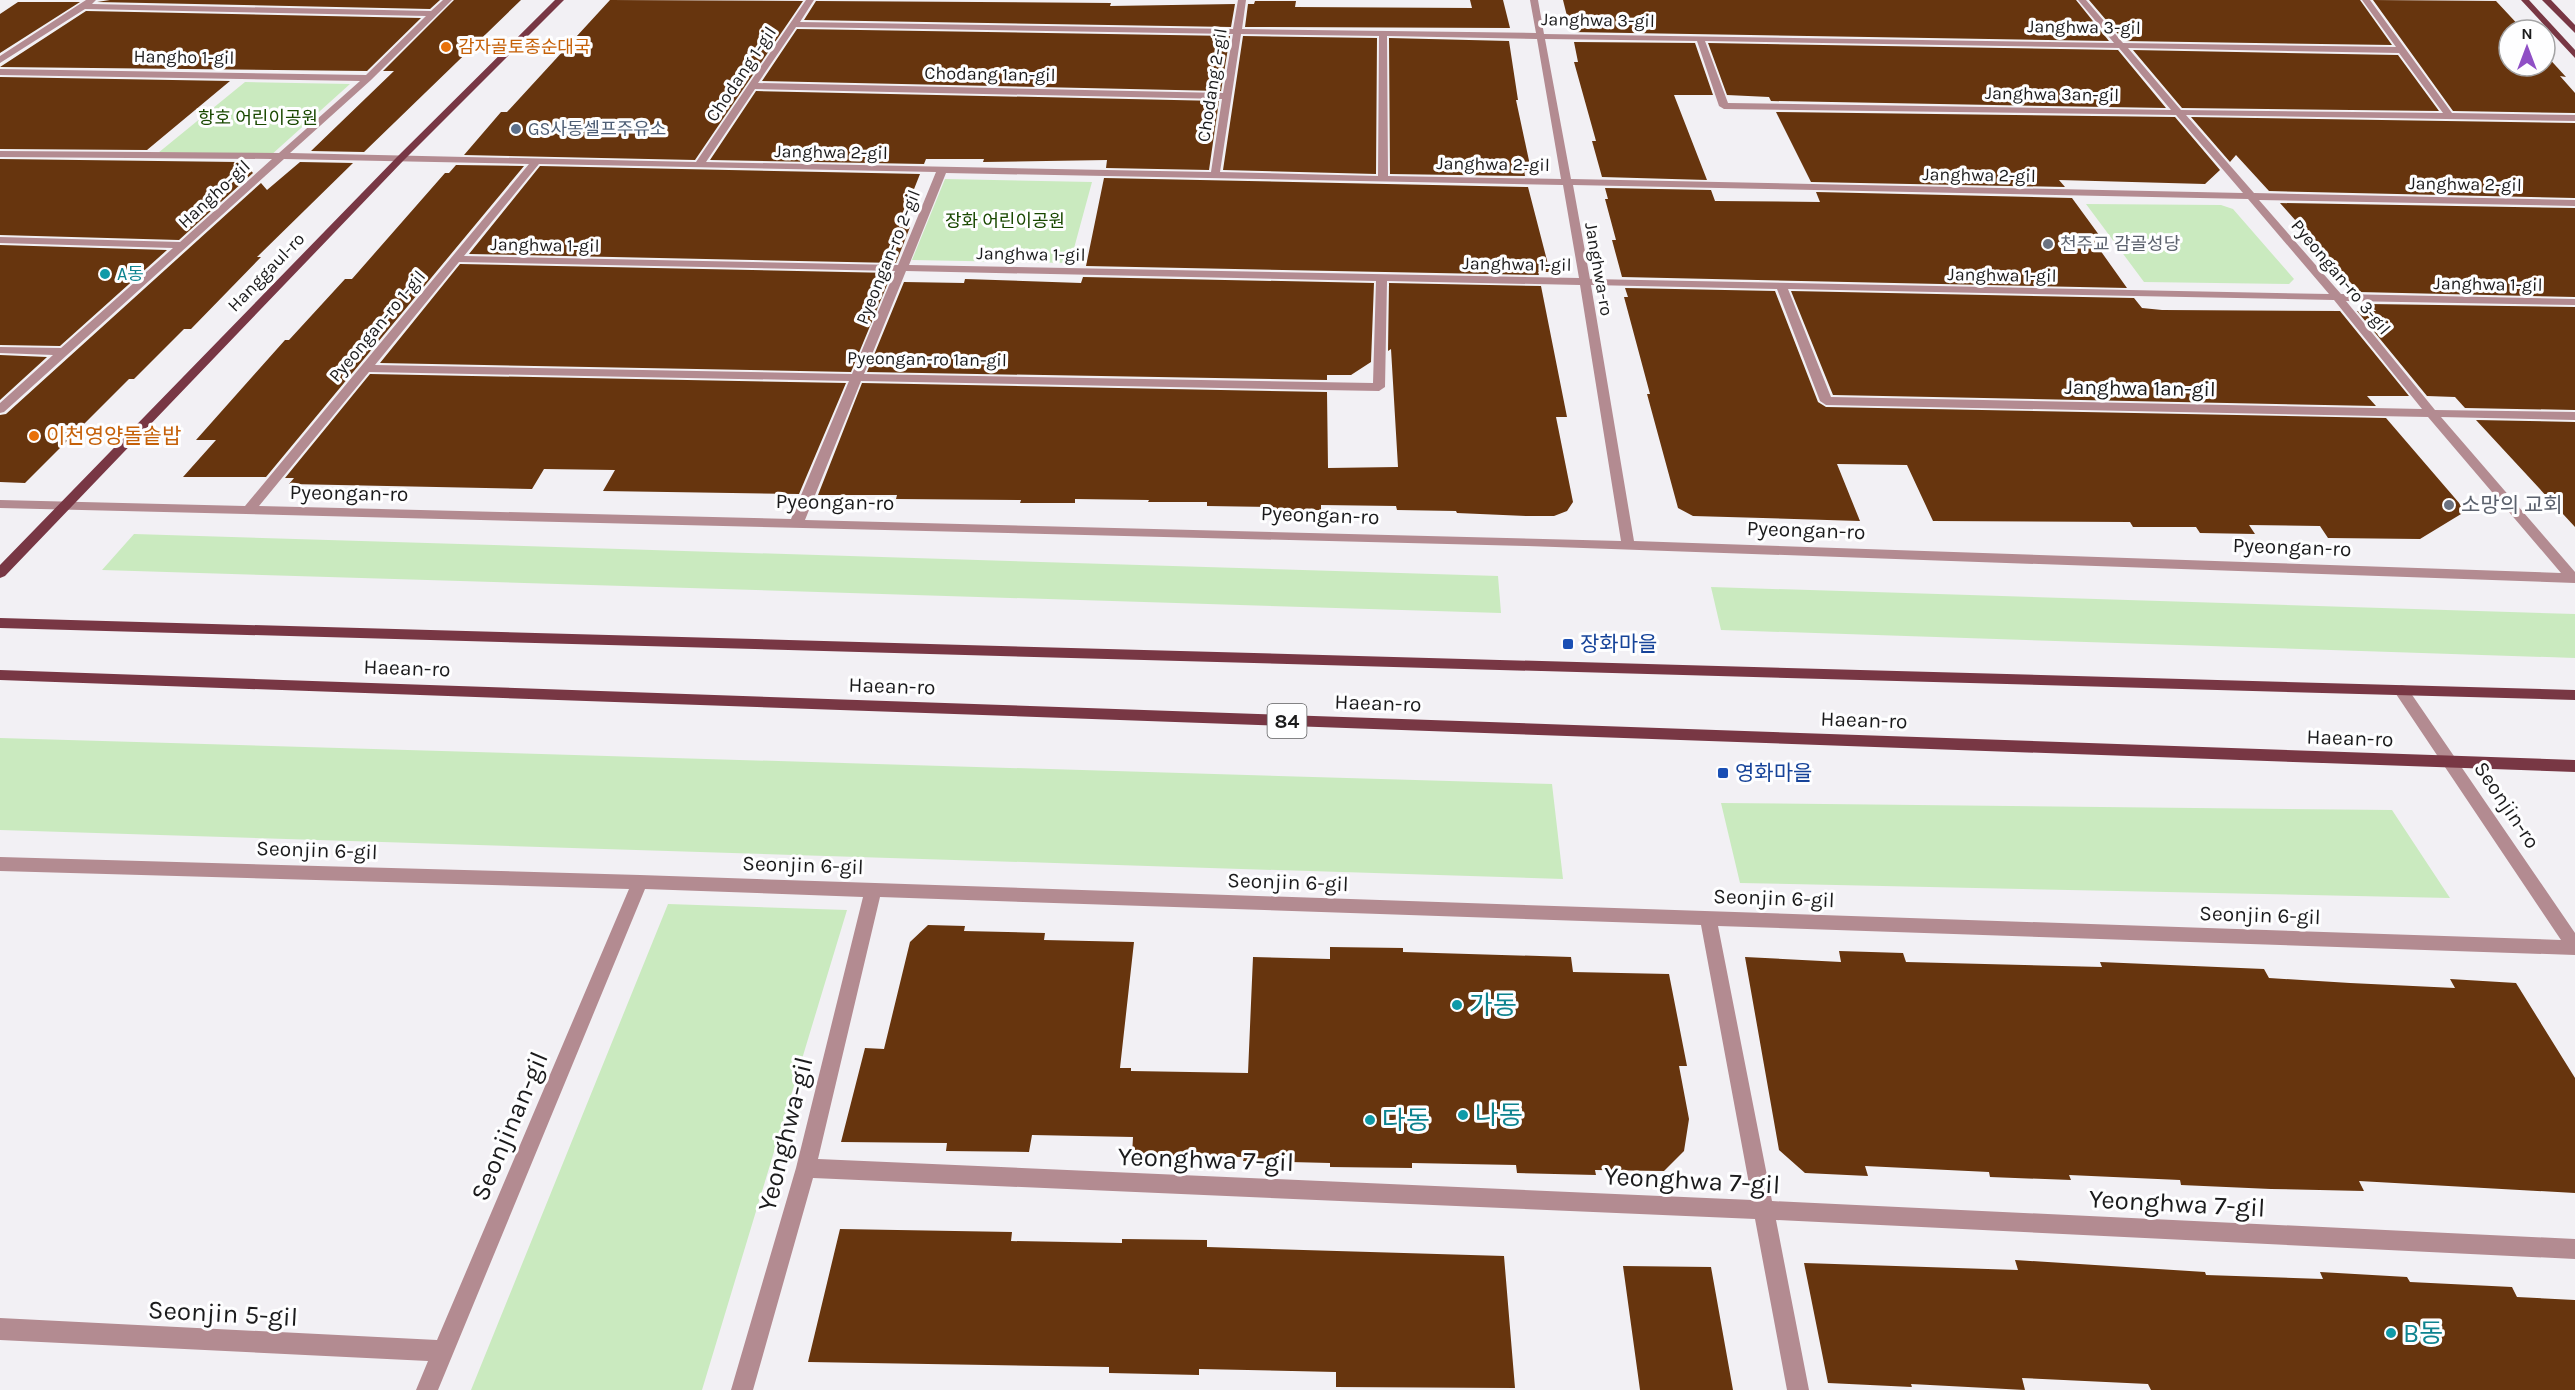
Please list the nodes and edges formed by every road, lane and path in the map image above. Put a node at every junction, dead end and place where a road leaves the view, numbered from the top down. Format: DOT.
graph roads {
  1 [pos="92,0"];
  2 [pos="448,0"];
  3 [pos="560,0"];
  4 [pos="810,0"];
  5 [pos="1242,0"];
  6 [pos="1534,0"];
  7 [pos="2082,0"];
  8 [pos="2366,0"];
  9 [pos="2525,0"];
  10 [pos="2546,0"];
  11 [pos="84,6"];
  12 [pos="432,14"];
  13 [pos="794,24"];
  14 [pos="1237,30"];
  15 [pos="2575,30"];
  16 [pos="1383,33"];
  17 [pos="1540,36"];
  18 [pos="1700,38"];
  19 [pos="2120,44"];
  20 [pos="2402,50"];
  21 [pos="2575,55"];
  22 [pos="0,60"];
  23 [pos="0,72"];
  24 [pos="368,78"];
  25 [pos="753,86"];
  26 [pos="1226,96"];
  27 [pos="2180,112"];
  28 [pos="2450,117"];
  29 [pos="2575,118"];
  30 [pos="0,154"];
  31 [pos="278,156"];
  32 [pos="400,159"];
  33 [pos="535,163"];
  34 [pos="699,165"];
  35 [pos="942,171"];
  36 [pos="1215,175"];
  37 [pos="1383,179"];
  38 [pos="1566,182"];
  39 [pos="2252,196"];
  40 [pos="2575,203"];
  41 [pos="0,240"];
  42 [pos="183,245"];
  43 [pos="458,260"];
  44 [pos="904,268"];
  45 [pos="1382,278"];
  46 [pos="1585,282"];
  47 [pos="1782,287"];
  48 [pos="2339,299"];
  49 [pos="2575,302"];
  50 [pos="0,350"];
  51 [pos="64,352"];
  52 [pos="365,368"];
  53 [pos="859,375"];
  54 [pos="0,409"];
  55 [pos="2431,413"];
  56 [pos="2575,416"];
  57 [pos="0,504"];
  58 [pos="64,506"];
  59 [pos="247,512"];
  60 [pos="797,522"];
  61 [pos="1628,545"];
  62 [pos="0,573"];
  63 [pos="2573,578"];
  64 [pos="0,623"];
  65 [pos="0,675"];
  66 [pos="2401,690"];
  67 [pos="2575,696"];
  68 [pos="2450,762"];
  69 [pos="2575,766"];
  70 [pos="0,864"];
  71 [pos="640,882"];
  72 [pos="873,890"];
  73 [pos="1708,918"];
  74 [pos="2575,947"];
  75 [pos="806,1168"];
  76 [pos="1765,1210"];
  77 [pos="2575,1249"];
  78 [pos="0,1329"];
  79 [pos="444,1351"];
  80 [pos="427,1390"];
  81 [pos="742,1390"];
  82 [pos="1798,1390"];
  1 -- 11 [label="street"];
  2 -- 12 [label="street, Hangho-gil"];
  3 -- 32 [label="main road, Hanggaul-ro"];
  4 -- 13 [label="street, Chodang 1-gil"];
  5 -- 14 [label="street, Chodang 2-gil"];
  6 -- 17 [label="street, Janghwa-ro"];
  7 -- 19 [label="street, Pyeongan-ro 3-gil"];
  8 -- 20 [label="street"];
  9 -- 21 [label="main road"];
  10 -- 15 [label="main road"];
  11 -- 12 [label="street"];
  11 -- 22 [label="street"];
  12 -- 24 [label="street, Hangho-gil"];
  13 -- 14 [label="street, Janghwa 3-gil"];
  13 -- 25 [label="street, Chodang 1-gil"];
  14 -- 16 [label="street, Janghwa 3-gil"];
  14 -- 26 [label="street, Chodang 2-gil"];
  16 -- 17 [label="street, Janghwa 3-gil"];
  16 -- 37 [label="street"];
  17 -- 18 [label="street, Janghwa 3-gil"];
  17 -- 38 [label="street, Janghwa-ro"];
  18 -- 19 [label="street, Janghwa 3-gil"];
  18 -- 27 [label="street, Janghwa 3an-gil"];
  19 -- 20 [label="street, Janghwa 3-gil"];
  19 -- 27 [label="street, Pyeongan-ro 3-gil"];
  20 -- 28 [label="street"];
  23 -- 24 [label="street, Hangho 1-gil"];
  24 -- 31 [label="street, Hangho-gil"];
  25 -- 26 [label="street, Chodang 1an-gil"];
  25 -- 34 [label="street, Chodang 1-gil"];
  26 -- 36 [label="street, Chodang 2-gil"];
  27 -- 28 [label="street, Janghwa 3an-gil"];
  27 -- 39 [label="street, Pyeongan-ro 3-gil"];
  28 -- 29 [label="street, Janghwa 3an-gil"];
  30 -- 31 [label="street"];
  31 -- 32 [label="street, Janghwa 2-gil"];
  31 -- 42 [label="street, Hangho-gil"];
  32 -- 33 [label="street, Janghwa 2-gil"];
  32 -- 58 [label="main road, Hanggaul-ro"];
  33 -- 34 [label="street, Janghwa 2-gil"];
  33 -- 43 [label="street, Pyeongan-ro 1-gil"];
  34 -- 35 [label="street, Janghwa 2-gil"];
  35 -- 36 [label="street, Janghwa 2-gil"];
  35 -- 44 [label="street, Pyeongan-ro 2-gil"];
  36 -- 37 [label="street, Janghwa 2-gil"];
  37 -- 38 [label="street, Janghwa 2-gil"];
  38 -- 39 [label="street, Janghwa 2-gil"];
  38 -- 46 [label="street, Janghwa-ro"];
  39 -- 40 [label="street, Janghwa 2-gil"];
  39 -- 48 [label="street, Pyeongan-ro 3-gil"];
  41 -- 42 [label="street"];
  42 -- 51 [label="street, Hangho-gil"];
  43 -- 44 [label="street, Janghwa 1-gil"];
  43 -- 52 [label="street, Pyeongan-ro 1-gil"];
  44 -- 45 [label="street, Janghwa 1-gil"];
  44 -- 53 [label="street, Pyeongan-ro 2-gil"];
  45 -- 46 [label="street, Janghwa 1-gil"];
  45 -- 53 [label="street, Pyeongan-ro 1an-gil"];
  46 -- 47 [label="street, Janghwa 1-gil"];
  46 -- 61 [label="street, Janghwa-ro"];
  47 -- 48 [label="street, Janghwa 1-gil"];
  47 -- 55 [label="street, Janghwa 1an-gil"];
  48 -- 49 [label="street, Janghwa 1-gil"];
  48 -- 55 [label="street, Pyeongan-ro 3-gil"];
  50 -- 51 [label="street"];
  51 -- 54 [label="street, Hangho-gil"];
  52 -- 53 [label="street, Pyeongan-ro 1an-gil"];
  52 -- 59 [label="street, Pyeongan-ro 1-gil"];
  53 -- 60 [label="street, Pyeongan-ro 2-gil"];
  55 -- 56 [label="street, Janghwa 1an-gil"];
  55 -- 63 [label="street, Pyeongan-ro 3-gil"];
  57 -- 58 [label="street"];
  58 -- 59 [label="street, Pyeongan-ro"];
  58 -- 62 [label="main road, Hanggaul-ro"];
  59 -- 60 [label="street, Pyeongan-ro"];
  60 -- 61 [label="street, Pyeongan-ro"];
  61 -- 63 [label="street, Pyeongan-ro"];
  64 -- 66 [label="main road, Haean-ro"];
  65 -- 68 [label="main road, Haean-ro / 84"];
  66 -- 67 [label="main road, Haean-ro"];
  66 -- 68 [label="street, Seonjin-ro"];
  68 -- 69 [label="main road, Haean-ro / 84"];
  68 -- 74 [label="street, Seonjin-ro"];
  70 -- 71 [label="street, Seonjin 6-gil"];
  71 -- 72 [label="street, Seonjin 6-gil"];
  71 -- 79 [label="street, Seonjinan-gil"];
  72 -- 73 [label="street, Seonjin 6-gil"];
  72 -- 75 [label="street, Yeonghwa-gil"];
  73 -- 74 [label="street, Seonjin 6-gil"];
  73 -- 76 [label="street"];
  75 -- 76 [label="street, Yeonghwa 7-gil"];
  75 -- 81 [label="street, Yeonghwa-gil"];
  76 -- 77 [label="street, Yeonghwa 7-gil"];
  76 -- 82 [label="street"];
  78 -- 79 [label="street, Seonjin 5-gil"];
  79 -- 80 [label="street, Seonjinan-gil"];
}
